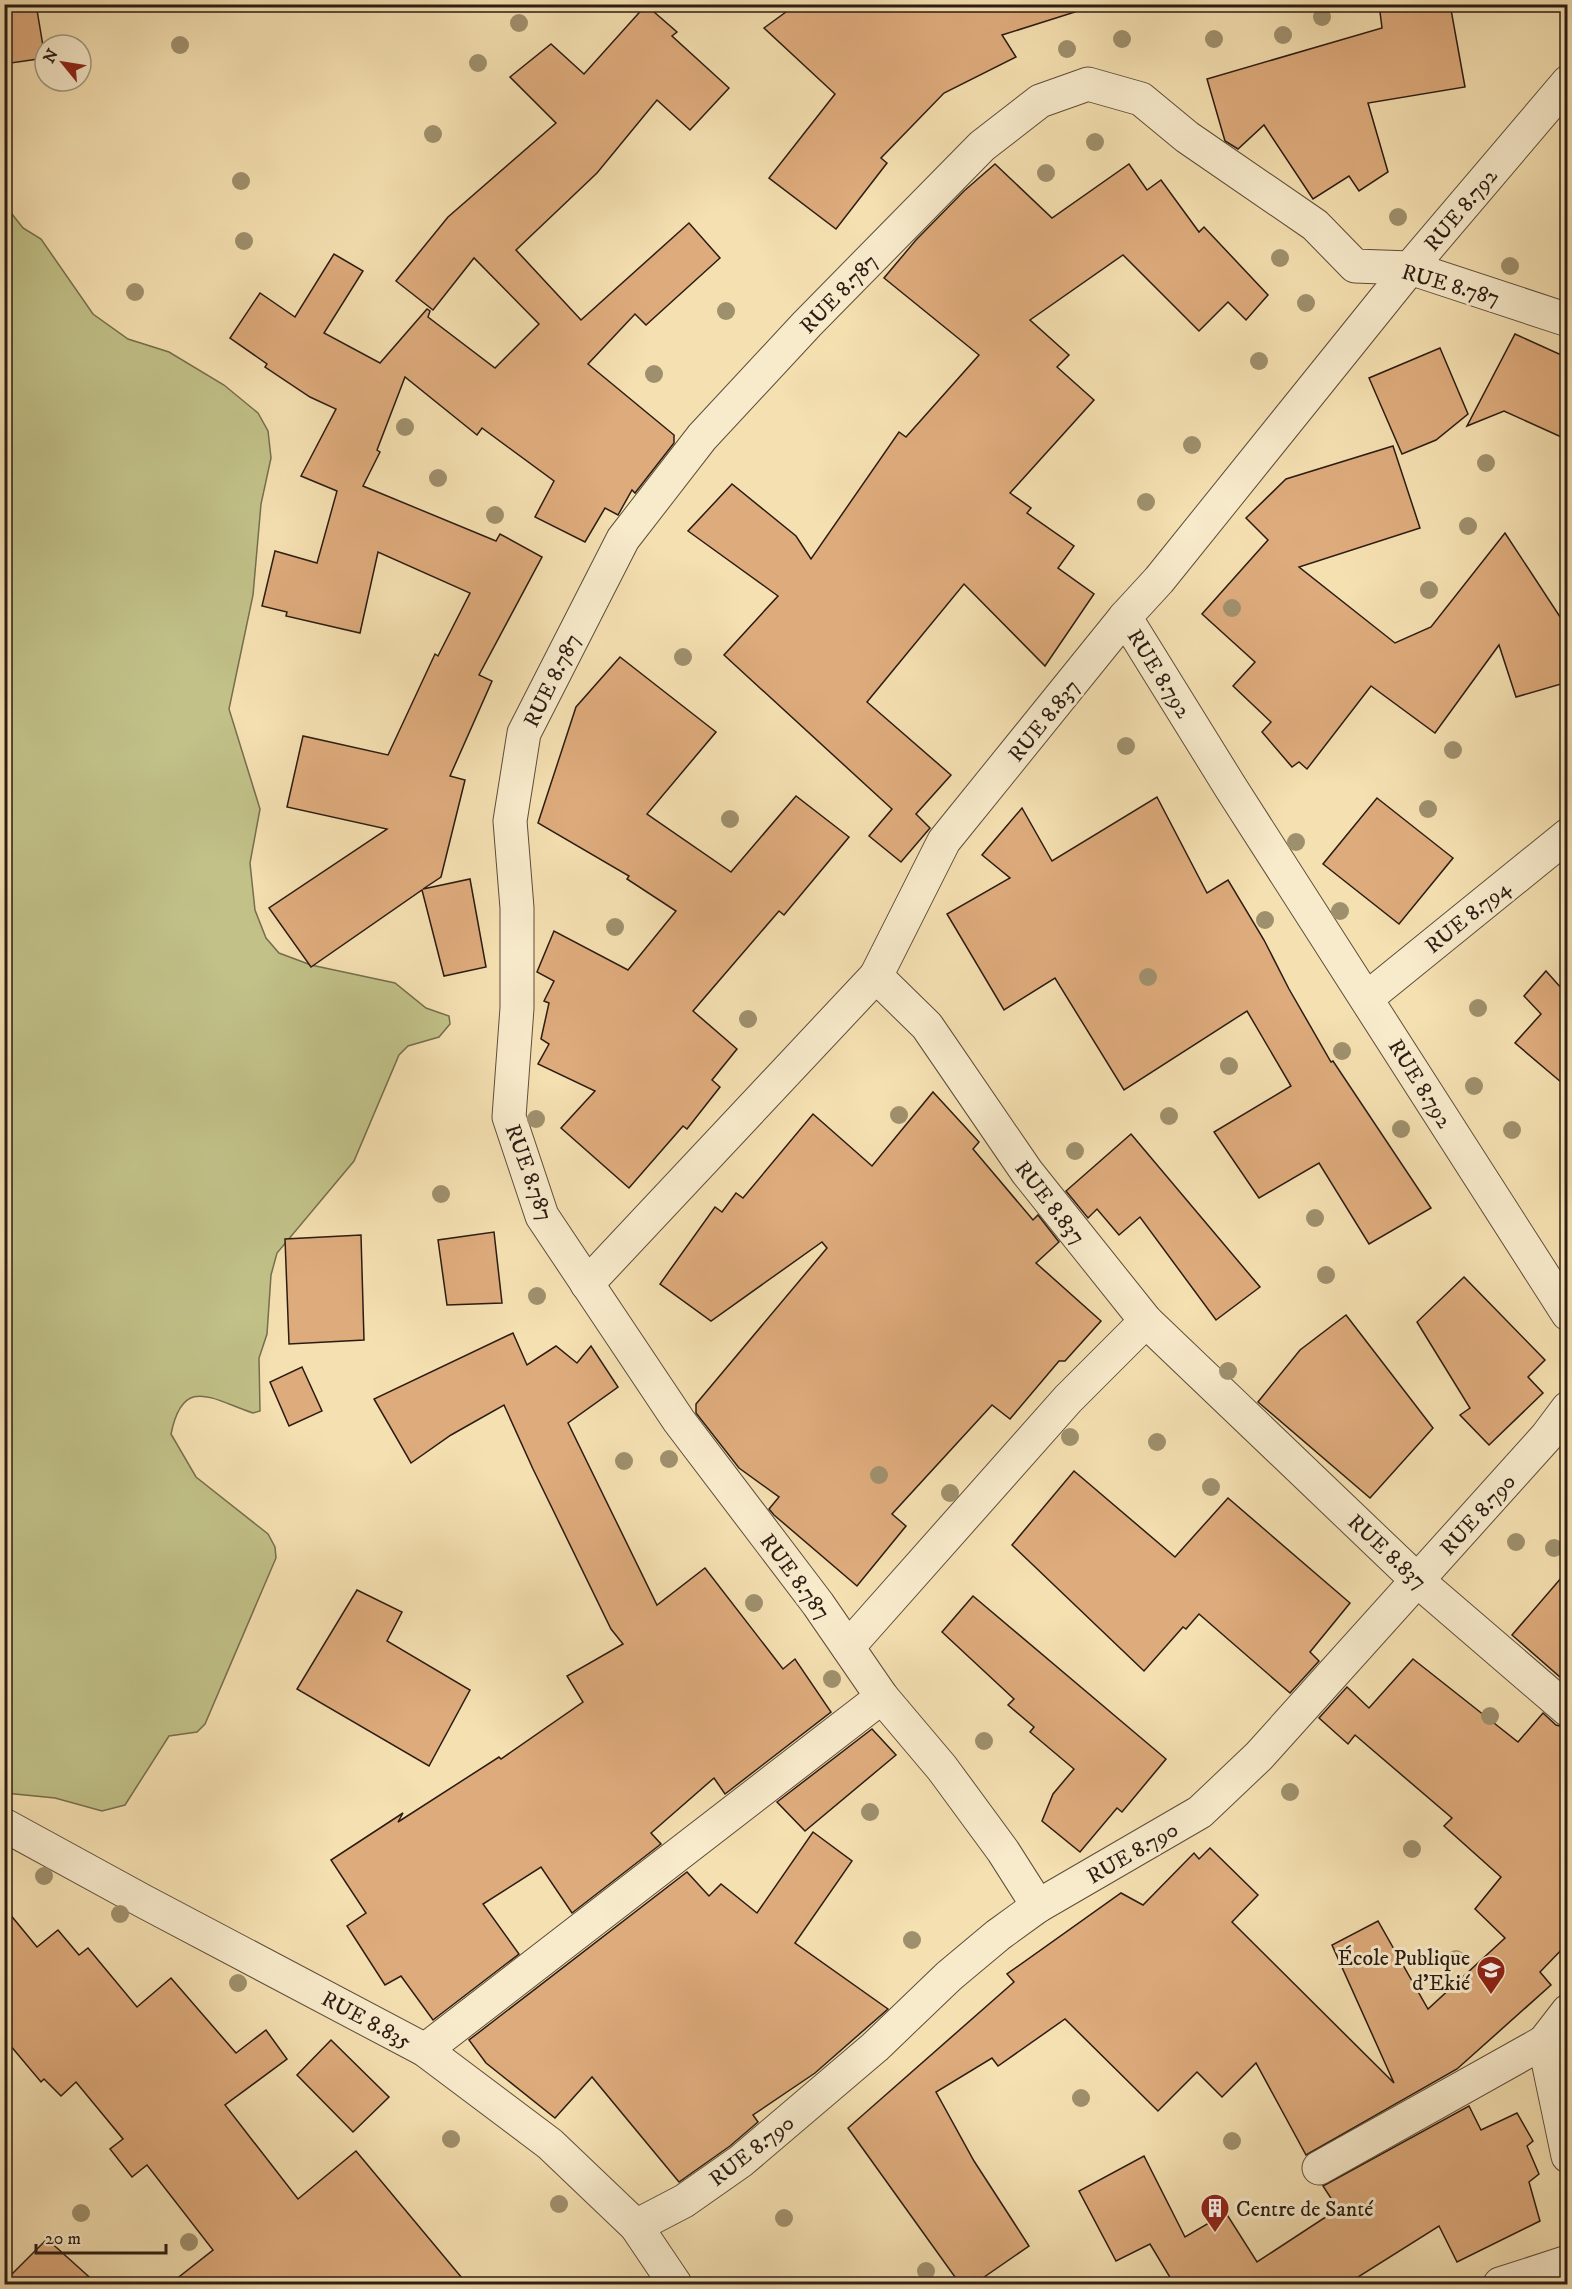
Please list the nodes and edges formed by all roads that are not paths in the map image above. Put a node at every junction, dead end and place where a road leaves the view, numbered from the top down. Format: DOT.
graph roads {
  1 [pos="1568,82"];
  2 [pos="1410,268"];
  3 [pos="1568,320"];
  4 [pos="1125,617"];
  5 [pos="1568,835"];
  6 [pos="876,976"];
  7 [pos="1367,998"];
  8 [pos="587,1284"];
  9 [pos="1568,1314"];
  10 [pos="1146,1321"];
  11 [pos="1568,1408"];
  12 [pos="1418,1581"];
  13 [pos="848,1647"];
  14 [pos="882,1697"];
  15 [pos="1568,1710"];
  16 [pos="4,1825"];
  17 [pos="1038,1906"];
  18 [pos="1568,2011"];
  19 [pos="1544,2042"];
  20 [pos="425,2050"];
  21 [pos="1568,2156"];
  22 [pos="1319,2168"];
  23 [pos="636,2226"];
  24 [pos="1568,2262"];
  25 [pos="675,2284"];
  26 [pos="1500,2284"];
  1 -- 2 [label="street, RUE 8.792"];
  2 -- 3 [label="street, RUE 8.787"];
  2 -- 4 [label="street, RUE 8.792"];
  2 -- 8 [label="street, RUE 8.787"];
  4 -- 6 [label="street, RUE 8.837"];
  4 -- 7 [label="street, RUE 8.792"];
  5 -- 7 [label="street, RUE 8.794"];
  6 -- 8 [label="street"];
  6 -- 10 [label="street, RUE 8.837"];
  7 -- 9 [label="street, RUE 8.792"];
  8 -- 13 [label="street, RUE 8.787"];
  10 -- 12 [label="street, RUE 8.837"];
  10 -- 13 [label="street"];
  11 -- 12 [label="street, RUE 8.790"];
  12 -- 15 [label="street, RUE 8.837"];
  12 -- 17 [label="street, RUE 8.790"];
  13 -- 14 [label="street, RUE 8.787"];
  14 -- 17 [label="street, RUE 8.787"];
  14 -- 20 [label="street"];
  16 -- 20 [label="street, RUE 8.835"];
  17 -- 23 [label="street, RUE 8.790"];
  18 -- 19 [label="street"];
  19 -- 21 [label="street"];
  19 -- 22 [label="street"];
  20 -- 23 [label="street, RUE 8.835"];
  23 -- 25 [label="street, RUE 8.835"];
  24 -- 26 [label="street"];
}
